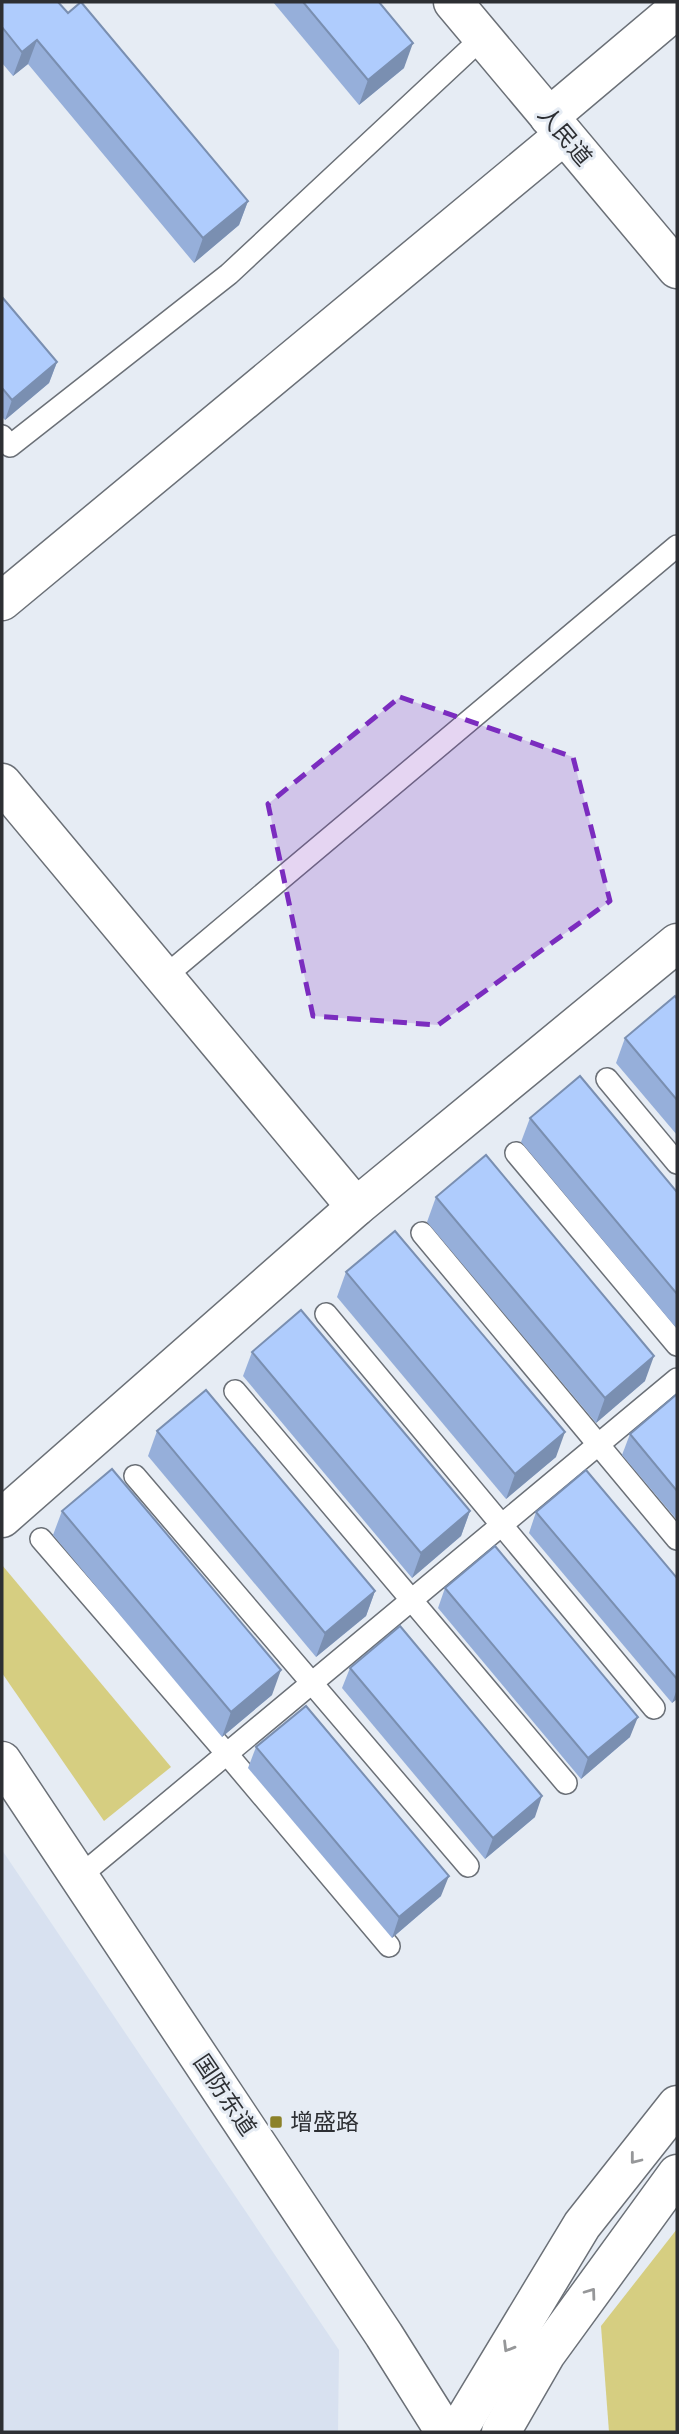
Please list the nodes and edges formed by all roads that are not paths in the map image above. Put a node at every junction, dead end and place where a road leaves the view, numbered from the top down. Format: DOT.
graph roads {
  1 [pos="453,2"];
  2 [pos="677,9"];
  3 [pos="483,37"];
  4 [pos="557,126"];
  5 [pos="677,269"];
  6 [pos="2,436"];
  7 [pos="677,546"];
  8 [pos="2,601"];
  9 [pos="2,783"];
  10 [pos="677,943"];
  11 [pos="163,978"];
  12 [pos="607,1079"];
  13 [pos="516,1153"];
  14 [pos="677,1163"];
  15 [pos="356,1207"];
  16 [pos="422,1233"];
  17 [pos="326,1314"];
  18 [pos="677,1345"];
  19 [pos="677,1379"];
  20 [pos="235,1391"];
  21 [pos="598,1445"];
  22 [pos="135,1476"];
  23 [pos="2,1518"];
  24 [pos="502,1525"];
  25 [pos="41,1539"];
  26 [pos="677,1539"];
  27 [pos="411,1600"];
  28 [pos="312,1683"];
  29 [pos="654,1707"];
  30 [pos="227,1754"];
  31 [pos="2,1761"];
  32 [pos="566,1783"];
  33 [pos="468,1866"];
  34 [pos="80,1876"];
  35 [pos="388,1946"];
  36 [pos="677,2105"];
  37 [pos="677,2174"];
  38 [pos="445,2432"];
  39 [pos="457,2432"];
  40 [pos="501,2432"];
  1 -- 3 [label="street, 人民道"];
  2 -- 4 [label="street"];
  3 -- 4 [label="street, 人民道"];
  3 -- 6 [label="lane"];
  4 -- 5 [label="street, 人民道"];
  4 -- 8 [label="street"];
  7 -- 11 [label="lane"];
  9 -- 11 [label="street"];
  10 -- 15 [label="street"];
  11 -- 15 [label="street"];
  12 -- 14 [label="lane"];
  13 -- 18 [label="lane"];
  15 -- 23 [label="street"];
  16 -- 21 [label="lane"];
  17 -- 24 [label="lane"];
  19 -- 21 [label="lane"];
  20 -- 27 [label="lane"];
  21 -- 24 [label="lane"];
  21 -- 26 [label="lane"];
  22 -- 28 [label="lane"];
  24 -- 27 [label="lane"];
  24 -- 29 [label="lane"];
  25 -- 30 [label="lane"];
  27 -- 28 [label="lane"];
  27 -- 32 [label="lane"];
  28 -- 30 [label="lane"];
  28 -- 33 [label="lane"];
  30 -- 34 [label="lane"];
  30 -- 35 [label="lane"];
  31 -- 34 [label="street, 国防东道"];
  34 -- 38 [label="street, 国防东道"];
  36 -- 39 [label="street, one-way"];
  40 -- 37 [label="street, one-way"];
}
